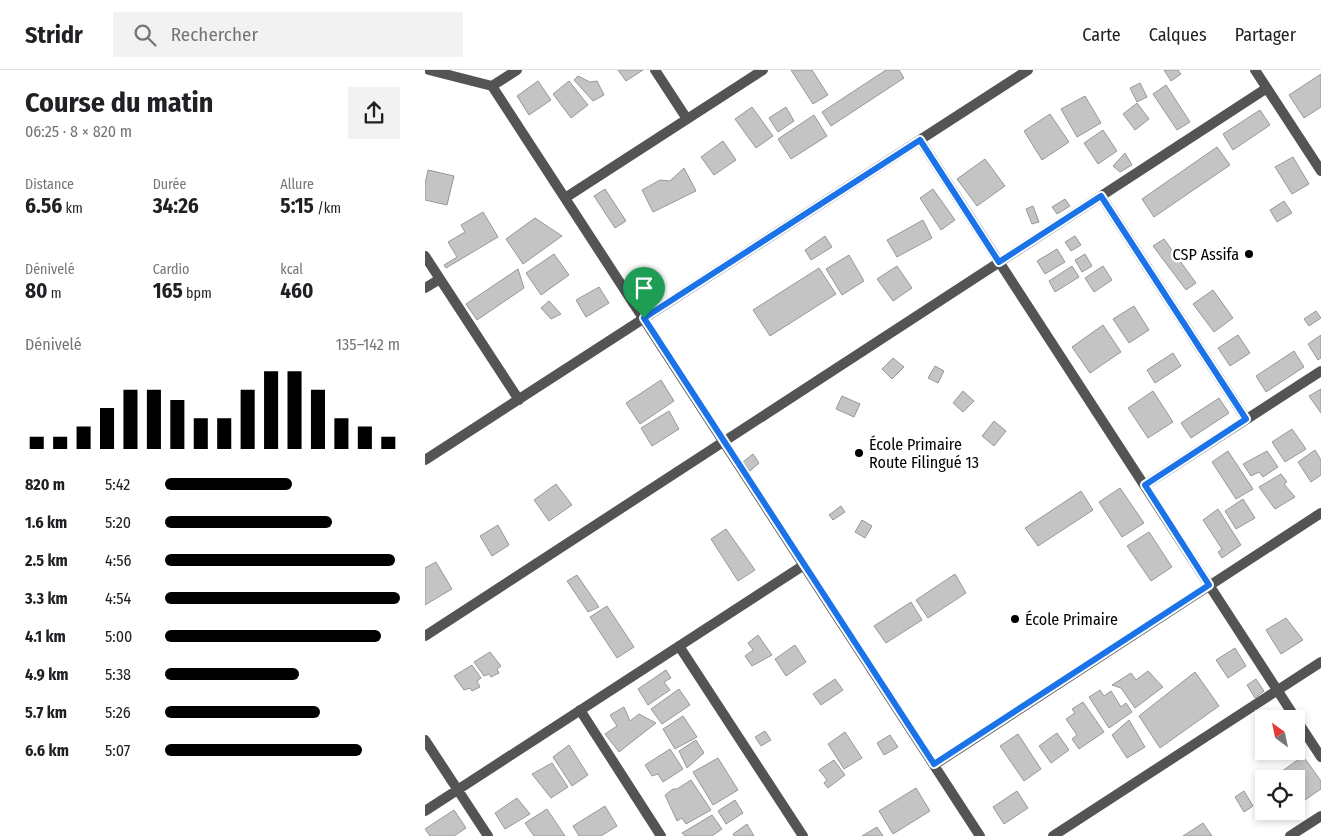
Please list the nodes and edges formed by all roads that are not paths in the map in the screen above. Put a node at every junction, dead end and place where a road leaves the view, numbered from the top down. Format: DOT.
graph roads {
  1 [pos="429,70"];
  2 [pos="517,70"];
  3 [pos="655,70"];
  4 [pos="763,70"];
  5 [pos="1028,70"];
  6 [pos="1255,70"];
  7 [pos="493,86"];
  8 [pos="1267,88"];
  9 [pos="687,119"];
  10 [pos="920,140"];
  11 [pos="1321,171"];
  12 [pos="1101,196"];
  13 [pos="565,198"];
  14 [pos="425,256"];
  15 [pos="999,262"];
  16 [pos="440,279"];
  17 [pos="425,288"];
  18 [pos="644,318"];
  19 [pos="1321,370"];
  20 [pos="519,400"];
  21 [pos="1246,419"];
  22 [pos="724,442"];
  23 [pos="425,460"];
  24 [pos="1145,485"];
  25 [pos="1321,513"];
  26 [pos="804,565"];
  27 [pos="1209,585"];
  28 [pos="425,636"];
  29 [pos="679,646"];
  30 [pos="1321,662"];
  31 [pos="1278,690"];
  32 [pos="579,710"];
  33 [pos="1290,710"];
  34 [pos="1305,733"];
  35 [pos="425,740"];
  36 [pos="1321,757"];
  37 [pos="934,764"];
  38 [pos="457,790"];
  39 [pos="425,811"];
  40 [pos="1321,816"];
  41 [pos="487,836"];
  42 [pos="661,836"];
  43 [pos="803,836"];
  44 [pos="980,836"];
  45 [pos="1053,836"];
  46 [pos="1290,836"];
  1 -- 7 [label="street"];
  2 -- 7 [label="street"];
  3 -- 9 [label="street"];
  4 -- 9 [label="street"];
  5 -- 10 [label="street"];
  6 -- 8 [label="street"];
  7 -- 13 [label="street"];
  8 -- 11 [label="street"];
  8 -- 12 [label="street"];
  9 -- 13 [label="street"];
  10 -- 15 [label="street"];
  10 -- 18 [label="street"];
  12 -- 15 [label="street"];
  12 -- 21 [label="street"];
  13 -- 18 [label="street"];
  14 -- 16 [label="street"];
  15 -- 22 [label="street"];
  15 -- 24 [label="street"];
  16 -- 17 [label="street"];
  16 -- 20 [label="street"];
  18 -- 20 [label="street"];
  18 -- 22 [label="street"];
  19 -- 21 [label="street"];
  20 -- 23 [label="street"];
  21 -- 24 [label="street"];
  22 -- 26 [label="street"];
  22 -- 28 [label="street"];
  24 -- 27 [label="street"];
  25 -- 27 [label="street"];
  26 -- 29 [label="street"];
  26 -- 37 [label="street"];
  27 -- 31 [label="street"];
  27 -- 37 [label="street"];
  29 -- 32 [label="street"];
  29 -- 43 [label="street"];
  30 -- 31 [label="street"];
  31 -- 33 [label="street"];
  31 -- 45 [label="street"];
  32 -- 38 [label="street"];
  32 -- 42 [label="street"];
  34 -- 36 [label="street"];
  35 -- 38 [label="street"];
  37 -- 44 [label="street"];
  38 -- 39 [label="street"];
  38 -- 41 [label="street"];
  40 -- 46 [label="street"];
}
